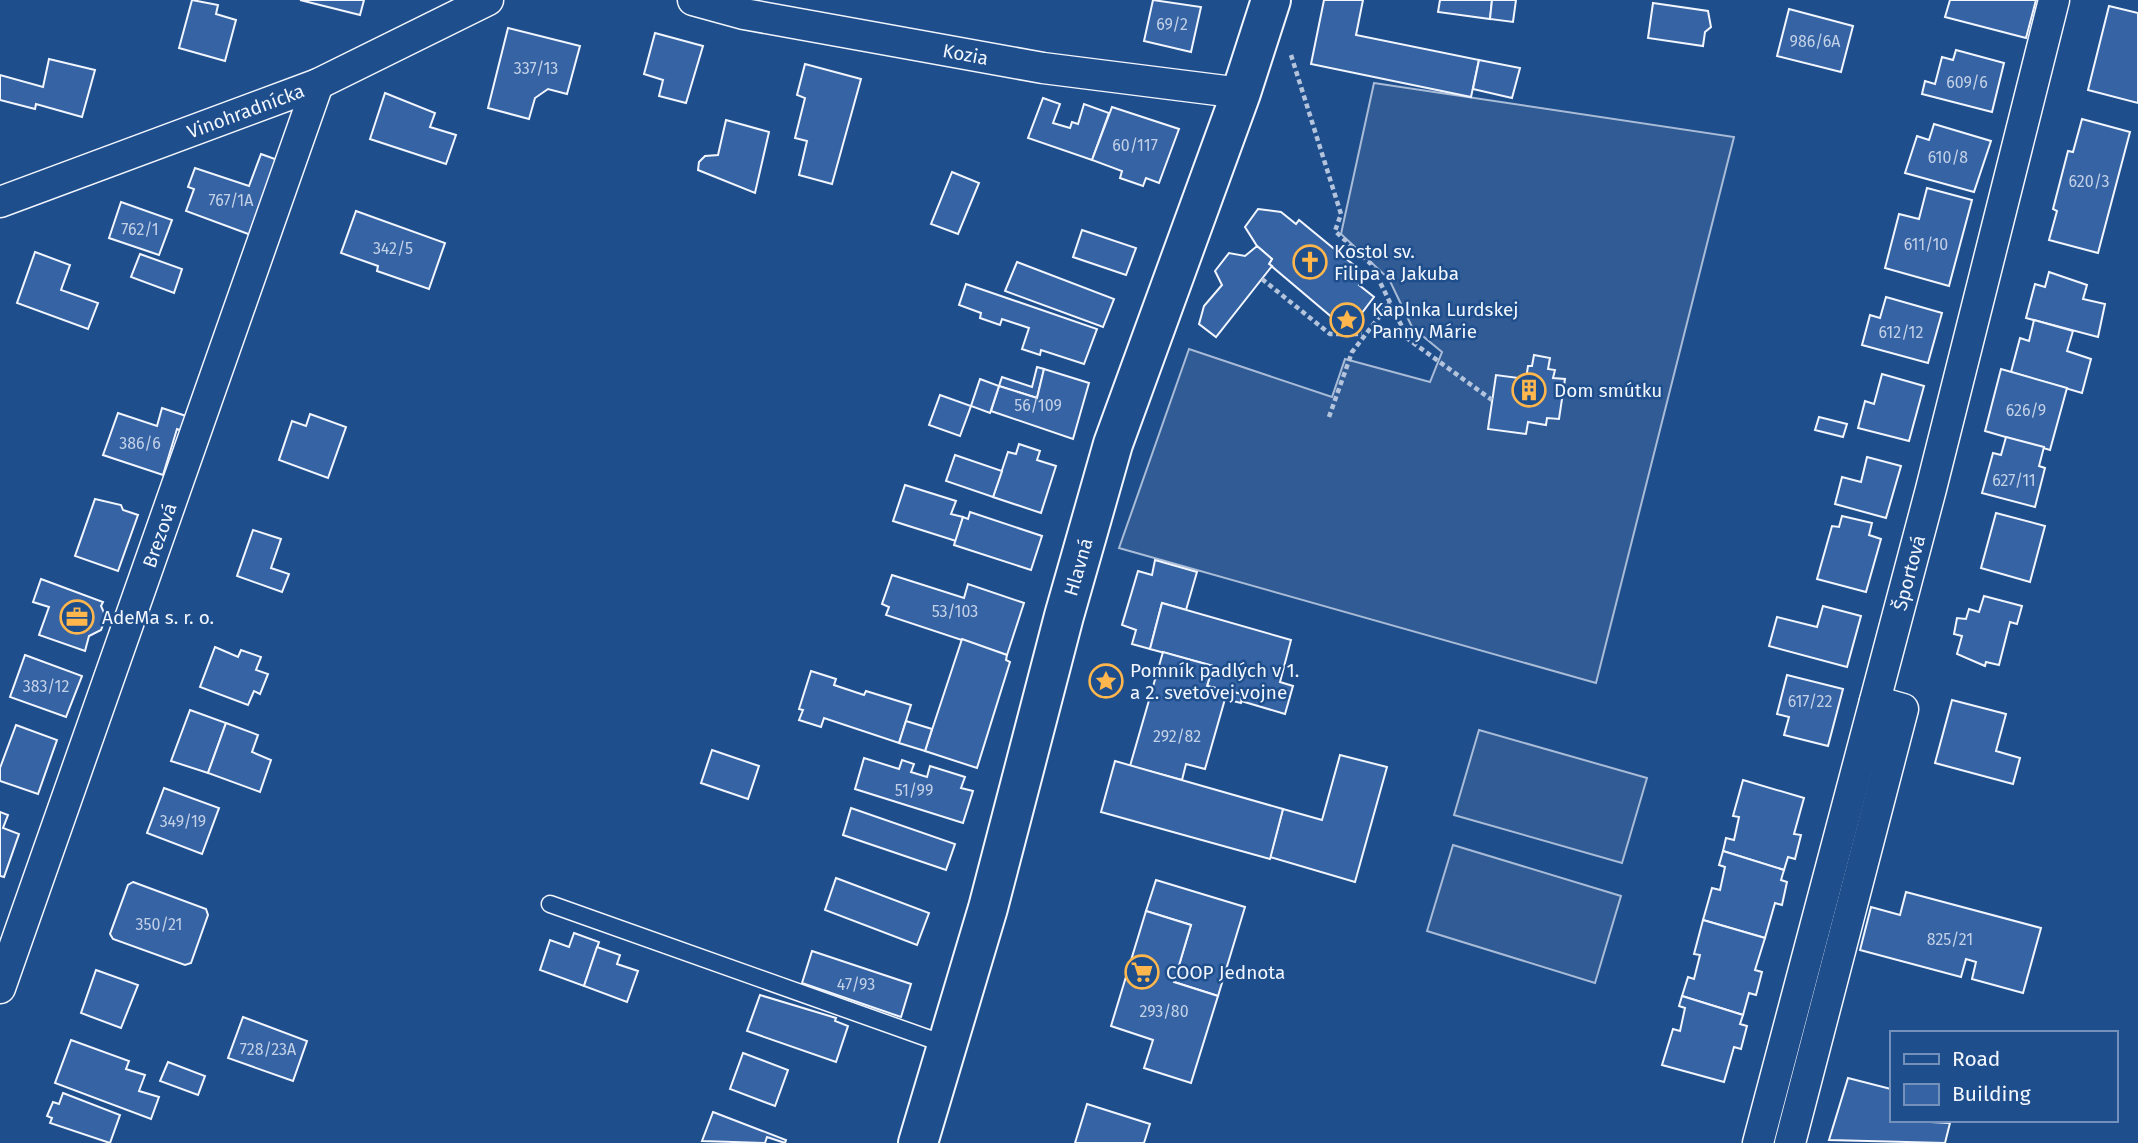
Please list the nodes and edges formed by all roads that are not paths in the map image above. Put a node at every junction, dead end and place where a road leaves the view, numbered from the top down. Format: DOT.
graph roads {
  1 [pos="486,0"];
  2 [pos="693,0"];
  3 [pos="1271,0"];
  4 [pos="2054,0"];
  5 [pos="741,7"];
  6 [pos="318,84"];
  7 [pos="1241,93"];
  8 [pos="0,202"];
  9 [pos="1875,701"];
  10 [pos="550,904"];
  11 [pos="0,988"];
  12 [pos="948,1045"];
  13 [pos="918,1143"];
  14 [pos="1758,1143"];
  15 [pos="1790,1143"];
  1 -- 6 [label="street, Vinohradnícka"];
  2 -- 5 [label="street, Kozia"];
  3 -- 7 [label="main road, Hlavná"];
  4 -- 9 [label="street, Športová"];
  5 -- 7 [label="street, Kozia"];
  6 -- 8 [label="street, Vinohradnícka"];
  6 -- 11 [label="street, Brezová"];
  7 -- 12 [label="main road, Hlavná"];
  9 -- 14 [label="street, Športová"];
  9 -- 15 [label="street"];
  10 -- 12 [label="lane"];
  12 -- 13 [label="main road, Hlavná"];
}
